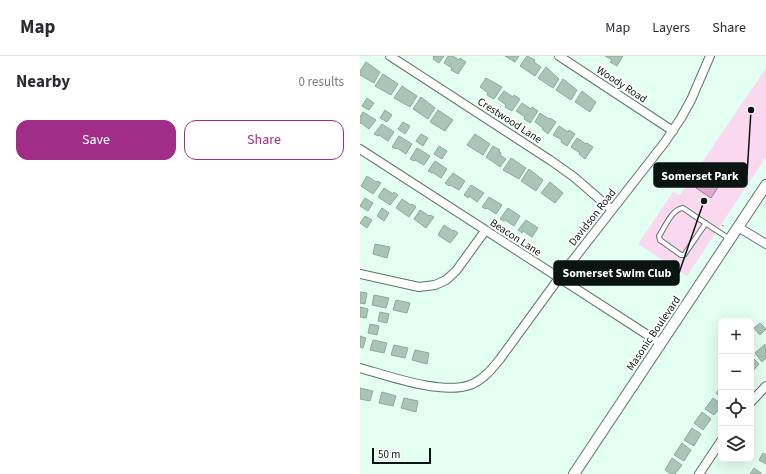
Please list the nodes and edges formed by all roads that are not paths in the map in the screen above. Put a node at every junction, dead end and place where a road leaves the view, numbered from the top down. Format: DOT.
graph roads {
  1 [pos="390,56"];
  2 [pos="559,56"];
  3 [pos="710,56"];
  4 [pos="673,131"];
  5 [pos="360,149"];
  6 [pos="766,185"];
  7 [pos="612,210"];
  8 [pos="706,223"];
  9 [pos="738,227"];
  10 [pos="485,231"];
  11 [pos="730,239"];
  12 [pos="766,244"];
  13 [pos="360,274"];
  14 [pos="559,278"];
  15 [pos="660,343"];
  16 [pos="360,368"];
  17 [pos="766,386"];
  18 [pos="754,399"];
  19 [pos="718,446"];
  20 [pos="574,474"];
  21 [pos="699,474"];
  1 -- 7 [label="street, Crestwood Lane"];
  2 -- 4 [label="street, Woody Road"];
  3 -- 4 [label="street, Davidson Road"];
  4 -- 7 [label="street, Davidson Road"];
  5 -- 10 [label="street, Beacon Lane"];
  6 -- 9 [label="street, Masonic Boulevard"];
  7 -- 14 [label="street, Davidson Road"];
  8 -- 8 [label="lane"];
  8 -- 11 [label="lane"];
  9 -- 11 [label="street, Masonic Boulevard"];
  9 -- 12 [label="street"];
  10 -- 13 [label="street"];
  10 -- 14 [label="street, Beacon Lane"];
  11 -- 15 [label="street, Masonic Boulevard"];
  14 -- 15 [label="street, Beacon Lane"];
  14 -- 16 [label="street, Davidson Road"];
  15 -- 20 [label="street, Masonic Boulevard"];
  17 -- 18 [label="street"];
  19 -- 21 [label="street"];
}
